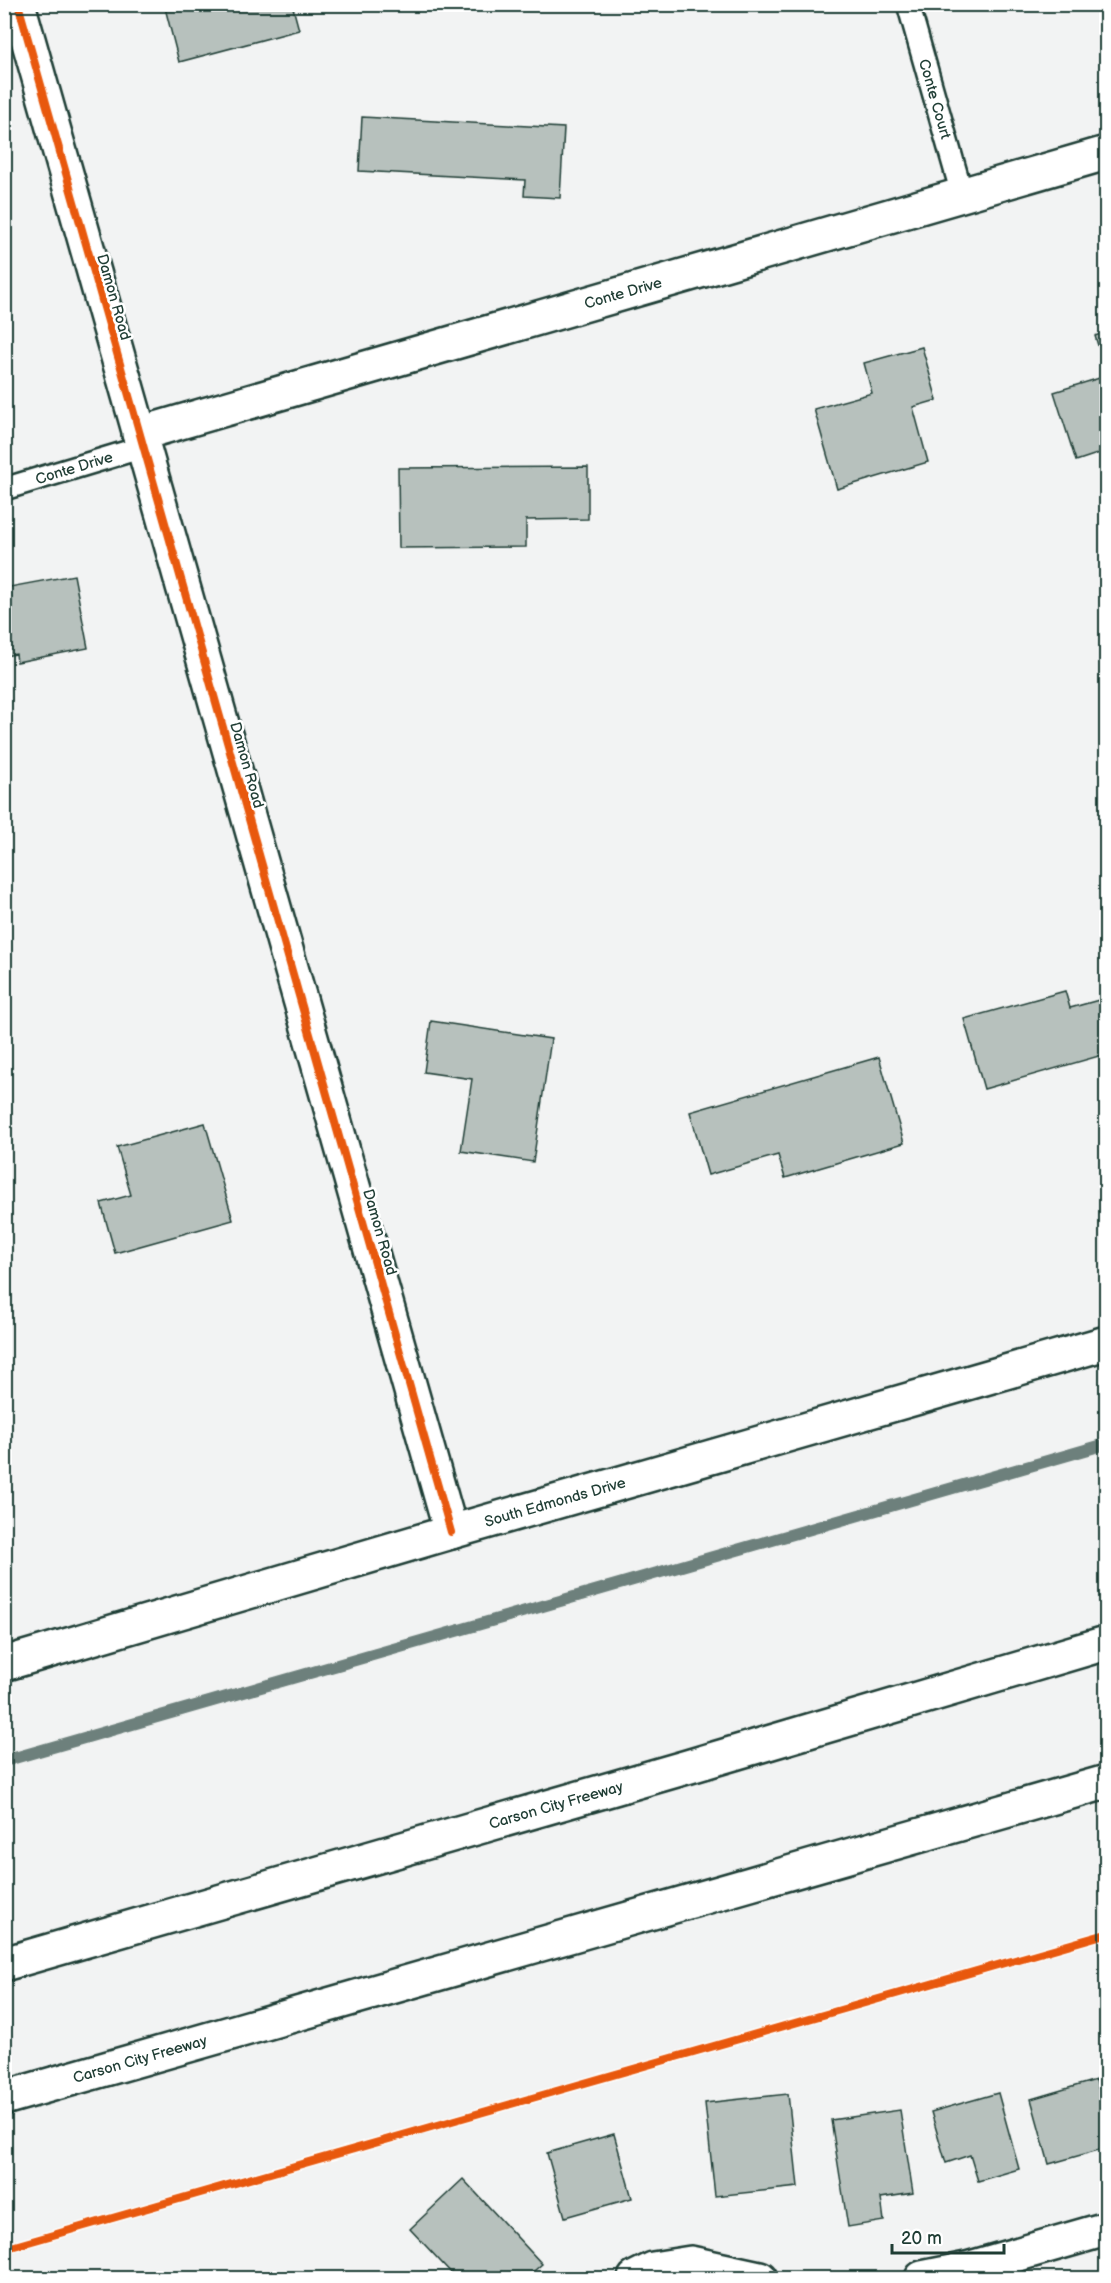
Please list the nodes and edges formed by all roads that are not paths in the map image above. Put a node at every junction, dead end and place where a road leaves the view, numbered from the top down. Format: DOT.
graph roads {
  1 [pos="18,4"];
  2 [pos="908,4"];
  3 [pos="1107,153"];
  4 [pos="962,194"];
  5 [pos="141,441"];
  6 [pos="4,489"];
  7 [pos="1107,1343"];
  8 [pos="451,1532"];
  9 [pos="1107,1643"];
  10 [pos="4,1664"];
  11 [pos="1107,1782"];
  12 [pos="4,1964"];
  13 [pos="4,2098"];
  14 [pos="1107,2229"];
  15 [pos="986,2271"];
  16 [pos="635,2278"];
  17 [pos="760,2278"];
  18 [pos="922,2278"];
  1 -- 5 [label="main road, Damon Road"];
  2 -- 4 [label="lane, Conte Court"];
  3 -- 4 [label="main road, Conte Drive"];
  4 -- 5 [label="main road, Conte Drive"];
  5 -- 6 [label="lane, Conte Drive"];
  5 -- 8 [label="main road, Damon Road"];
  7 -- 8 [label="main road, South Edmonds Drive"];
  8 -- 10 [label="main road, South Edmonds Drive"];
  9 -- 12 [label="main road, Carson City Freeway"];
  11 -- 13 [label="main road, Carson City Freeway"];
  14 -- 15 [label="main road"];
  15 -- 18 [label="main road"];
  16 -- 17 [label="main road"];
}
